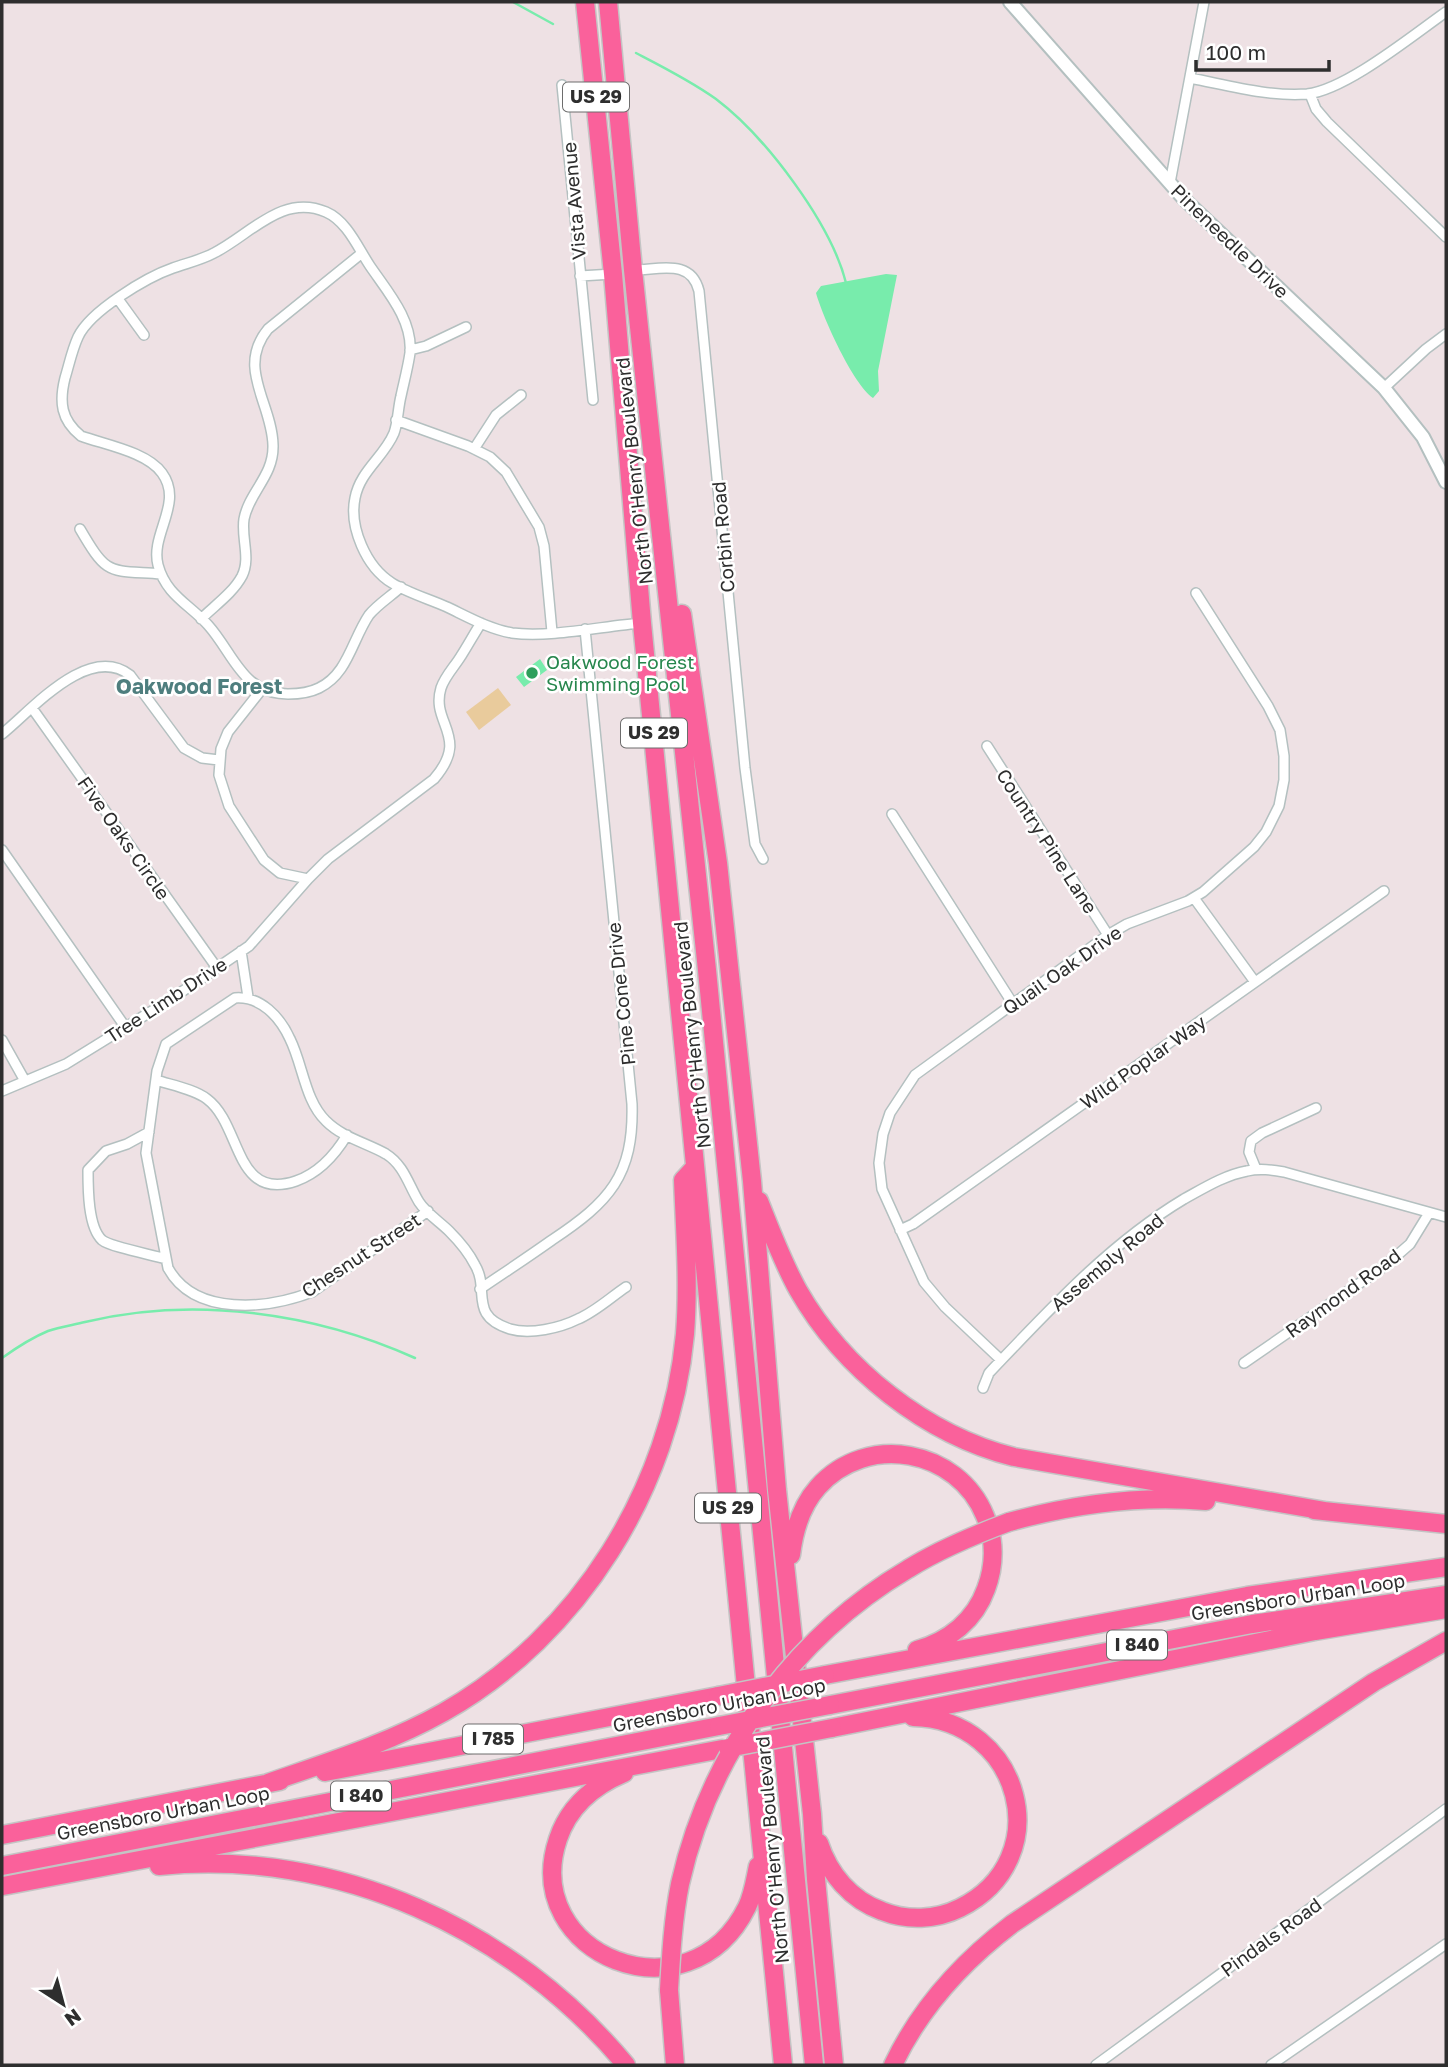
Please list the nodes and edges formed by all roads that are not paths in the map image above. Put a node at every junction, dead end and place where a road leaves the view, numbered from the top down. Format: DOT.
graph roads {
  1 [pos="585,2"];
  2 [pos="607,2"];
  3 [pos="1010,2"];
  4 [pos="1204,2"];
  5 [pos="1446,12"];
  6 [pos="1190,78"];
  7 [pos="562,85"];
  8 [pos="1310,94"];
  9 [pos="598,118"];
  10 [pos="1170,183"];
  11 [pos="1446,237"];
  12 [pos="362,253"];
  13 [pos="633,270"];
  14 [pos="613,274"];
  15 [pos="580,276"];
  16 [pos="118,299"];
  17 [pos="466,327"];
  18 [pos="1446,334"];
  19 [pos="144,335"];
  20 [pos="410,350"];
  21 [pos="1384,388"];
  22 [pos="520,395"];
  23 [pos="593,400"];
  24 [pos="397,421"];
  25 [pos="474,449"];
  26 [pos="654,452"];
  27 [pos="1446,482"];
  28 [pos="80,529"];
  29 [pos="161,574"];
  30 [pos="401,587"];
  31 [pos="1196,593"];
  32 [pos="201,619"];
  33 [pos="481,623"];
  34 [pos="642,623"];
  35 [pos="585,629"];
  36 [pos="552,632"];
  37 [pos="262,689"];
  38 [pos="32,708"];
  39 [pos="2,734"];
  40 [pos="987,746"];
  41 [pos="219,760"];
  42 [pos="892,814"];
  43 [pos="2,850"];
  44 [pos="763,859"];
  45 [pos="308,879"];
  46 [pos="1384,891"];
  47 [pos="1194,898"];
  48 [pos="1108,935"];
  49 [pos="242,951"];
  50 [pos="217,968"];
  51 [pos="1255,982"];
  52 [pos="248,997"];
  53 [pos="1013,1004"];
  54 [pos="126,1028"];
  55 [pos="2,1040"];
  56 [pos="156,1080"];
  57 [pos="25,1082"];
  58 [pos="2,1091"];
  59 [pos="1316,1108"];
  60 [pos="149,1132"];
  61 [pos="347,1135"];
  62 [pos="695,1167"];
  63 [pos="1256,1169"];
  64 [pos="751,1181"];
  65 [pos="428,1212"];
  66 [pos="1429,1213"];
  67 [pos="1446,1217"];
  68 [pos="900,1230"];
  69 [pos="166,1259"];
  70 [pos="626,1287"];
  71 [pos="480,1289"];
  72 [pos="1001,1360"];
  73 [pos="1244,1363"];
  74 [pos="983,1388"];
  75 [pos="1325,1511"];
  76 [pos="1446,1524"];
  77 [pos="1446,1567"];
  78 [pos="789,1587"];
  79 [pos="1446,1595"];
  80 [pos="1446,1609"];
  81 [pos="1446,1641"];
  82 [pos="878,1664"];
  83 [pos="882,1718"];
  84 [pos="647,1763"];
  85 [pos="268,1783"];
  86 [pos="1446,1809"];
  87 [pos="812,1814"];
  88 [pos="2,1835"];
  89 [pos="761,1849"];
  90 [pos="2,1866"];
  91 [pos="2,1887"];
  92 [pos="1446,1944"];
  93 [pos="625,2065"];
  94 [pos="675,2065"];
  95 [pos="783,2065"];
  96 [pos="814,2065"];
  97 [pos="834,2065"];
  98 [pos="893,2065"];
  99 [pos="1096,2065"];
  100 [pos="1271,2065"];
  1 -- 9 [label="highway, North O'Henry Boulevard / US 29"];
  2 -- 13 [label="highway, North O'Henry Boulevard / US 29"];
  3 -- 10 [label="street, Pineneedle Drive"];
  4 -- 6 [label="street"];
  5 -- 8 [label="street"];
  6 -- 8 [label="street"];
  6 -- 10 [label="street"];
  7 -- 15 [label="street, Vista Avenue"];
  8 -- 11 [label="street"];
  9 -- 13 [label="highway"];
  9 -- 14 [label="highway, North O'Henry Boulevard / US 29"];
  10 -- 21 [label="street, Pineneedle Drive"];
  12 -- 16 [label="street"];
  12 -- 20 [label="street"];
  12 -- 32 [label="street"];
  13 -- 26 [label="highway, North O'Henry Boulevard / US 29"];
  13 -- 44 [label="street, Corbin Road"];
  14 -- 15 [label="street, Vista Avenue"];
  14 -- 34 [label="highway, North O'Henry Boulevard / US 29"];
  15 -- 23 [label="street, Vista Avenue"];
  16 -- 19 [label="street"];
  16 -- 29 [label="street"];
  17 -- 20 [label="street"];
  18 -- 21 [label="street"];
  20 -- 24 [label="street"];
  21 -- 27 [label="street, Pineneedle Drive"];
  22 -- 25 [label="street"];
  24 -- 25 [label="street"];
  24 -- 30 [label="street"];
  25 -- 36 [label="street"];
  26 -- 64 [label="highway"];
  26 -- 96 [label="highway, North O'Henry Boulevard / US 29"];
  28 -- 29 [label="street"];
  29 -- 32 [label="street"];
  30 -- 33 [label="street"];
  30 -- 37 [label="street"];
  31 -- 47 [label="street, Quail Oak Drive"];
  32 -- 37 [label="street"];
  33 -- 36 [label="street"];
  33 -- 45 [label="street, Tree Limb Drive"];
  34 -- 35 [label="street"];
  34 -- 62 [label="highway, North O'Henry Boulevard / US 29"];
  35 -- 36 [label="street"];
  35 -- 71 [label="street, Pine Cone Drive"];
  37 -- 41 [label="street"];
  38 -- 39 [label="street"];
  38 -- 41 [label="street"];
  38 -- 50 [label="street, Five Oaks Circle"];
  40 -- 48 [label="street, Country Pine Lane"];
  41 -- 45 [label="street"];
  42 -- 53 [label="street"];
  43 -- 54 [label="street"];
  45 -- 49 [label="street, Tree Limb Drive"];
  46 -- 51 [label="street, Wild Poplar Way"];
  47 -- 48 [label="street, Quail Oak Drive"];
  47 -- 51 [label="street"];
  48 -- 53 [label="street, Quail Oak Drive"];
  49 -- 50 [label="street, Tree Limb Drive"];
  49 -- 52 [label="street"];
  50 -- 54 [label="street, Tree Limb Drive"];
  51 -- 68 [label="street, Wild Poplar Way"];
  52 -- 56 [label="street, Chesnut Street"];
  52 -- 61 [label="street, Chesnut Street"];
  53 -- 68 [label="street, Quail Oak Drive"];
  54 -- 57 [label="street, Tree Limb Drive"];
  55 -- 57 [label="street"];
  56 -- 60 [label="street, Chesnut Street"];
  56 -- 61 [label="street"];
  57 -- 58 [label="street, Tree Limb Drive"];
  59 -- 63 [label="street"];
  60 -- 69 [label="street, Chesnut Street"];
  60 -- 69 [label="street"];
  61 -- 65 [label="street, Chesnut Street"];
  62 -- 85 [label="highway"];
  62 -- 89 [label="highway, North O'Henry Boulevard / US 29"];
  63 -- 66 [label="street, Assembly Road"];
  63 -- 72 [label="street, Assembly Road"];
  64 -- 75 [label="highway"];
  64 -- 78 [label="highway"];
  65 -- 69 [label="street, Chesnut Street"];
  65 -- 71 [label="street, Chesnut Street"];
  66 -- 67 [label="street, Assembly Road"];
  66 -- 73 [label="street, Raymond Road"];
  68 -- 72 [label="street, Quail Oak Drive"];
  70 -- 71 [label="street, Chesnut Street"];
  72 -- 74 [label="street, Assembly Road"];
  75 -- 76 [label="highway"];
  75 -- 94 [label="highway, bridge"];
  77 -- 82 [label="highway, Greensboro Urban Loop / I 840"];
  78 -- 82 [label="highway"];
  78 -- 87 [label="highway"];
  79 -- 90 [label="highway, Greensboro Urban Loop / I 840, bridge"];
  80 -- 83 [label="highway"];
  81 -- 98 [label="highway"];
  82 -- 85 [label="highway, Greensboro Urban Loop / I 785, bridge"];
  83 -- 84 [label="highway, bridge"];
  83 -- 87 [label="highway"];
  84 -- 89 [label="highway"];
  84 -- 91 [label="highway"];
  85 -- 88 [label="highway, Greensboro Urban Loop / I 785"];
  86 -- 99 [label="street, Pindals Road"];
  87 -- 97 [label="highway"];
  89 -- 95 [label="highway, North O'Henry Boulevard / US 29"];
  91 -- 93 [label="highway"];
  92 -- 100 [label="street"];
}
